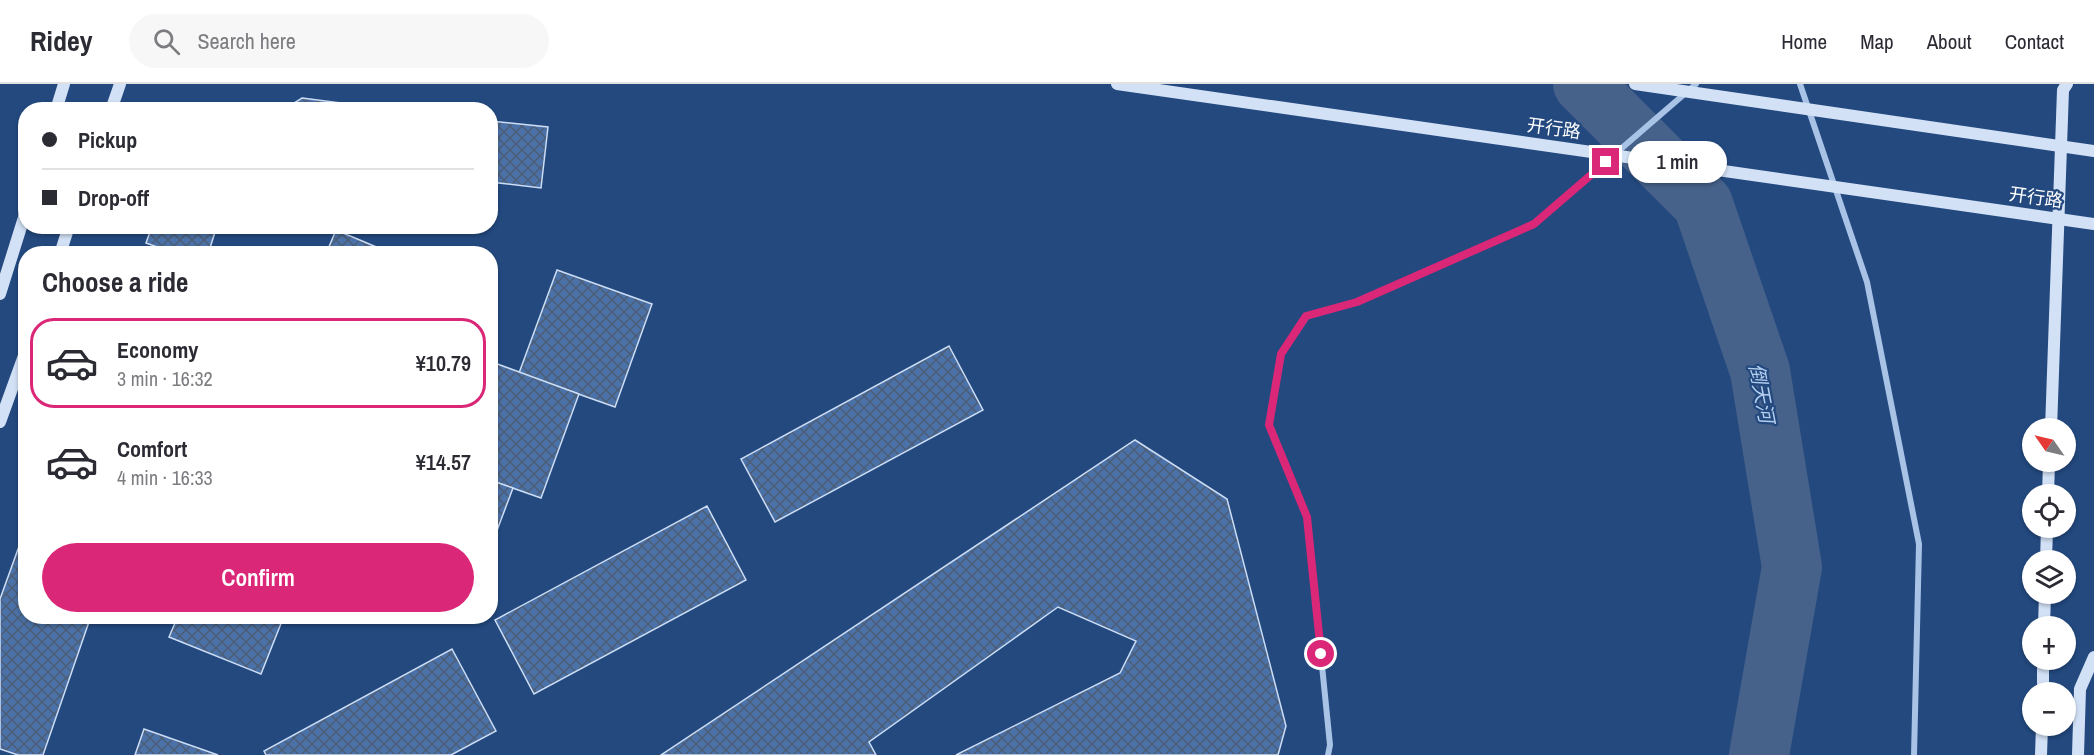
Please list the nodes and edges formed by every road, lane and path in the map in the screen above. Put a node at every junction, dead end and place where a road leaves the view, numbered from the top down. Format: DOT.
graph roads {
  1 [pos="64,84"];
  2 [pos="120,84"];
  3 [pos="1117,84"];
  4 [pos="1635,84"];
  5 [pos="1696,84"];
  6 [pos="1800,84"];
  7 [pos="2067,84"];
  8 [pos="58,102"];
  9 [pos="114,102"];
  10 [pos="2094,151"];
  11 [pos="2094,224"];
  12 [pos="19,234"];
  13 [pos="0,294"];
  14 [pos="18,372"];
  15 [pos="2051,418"];
  16 [pos="0,422"];
  17 [pos="2094,657"];
  18 [pos="2042,736"];
  19 [pos="1328,755"];
  20 [pos="1914,755"];
  21 [pos="2041,755"];
  22 [pos="2078,755"];
  1 -- 8 [label="main road"];
  2 -- 9 [label="main road"];
  3 -- 11 [label="main road, 开行路"];
  4 -- 10 [label="main road"];
  5 -- 19 [label="street"];
  6 -- 20 [label="street"];
  7 -- 15 [label="main road"];
  12 -- 13 [label="main road"];
  14 -- 16 [label="main road"];
  17 -- 22 [label="main road"];
  18 -- 21 [label="main road"];
}
